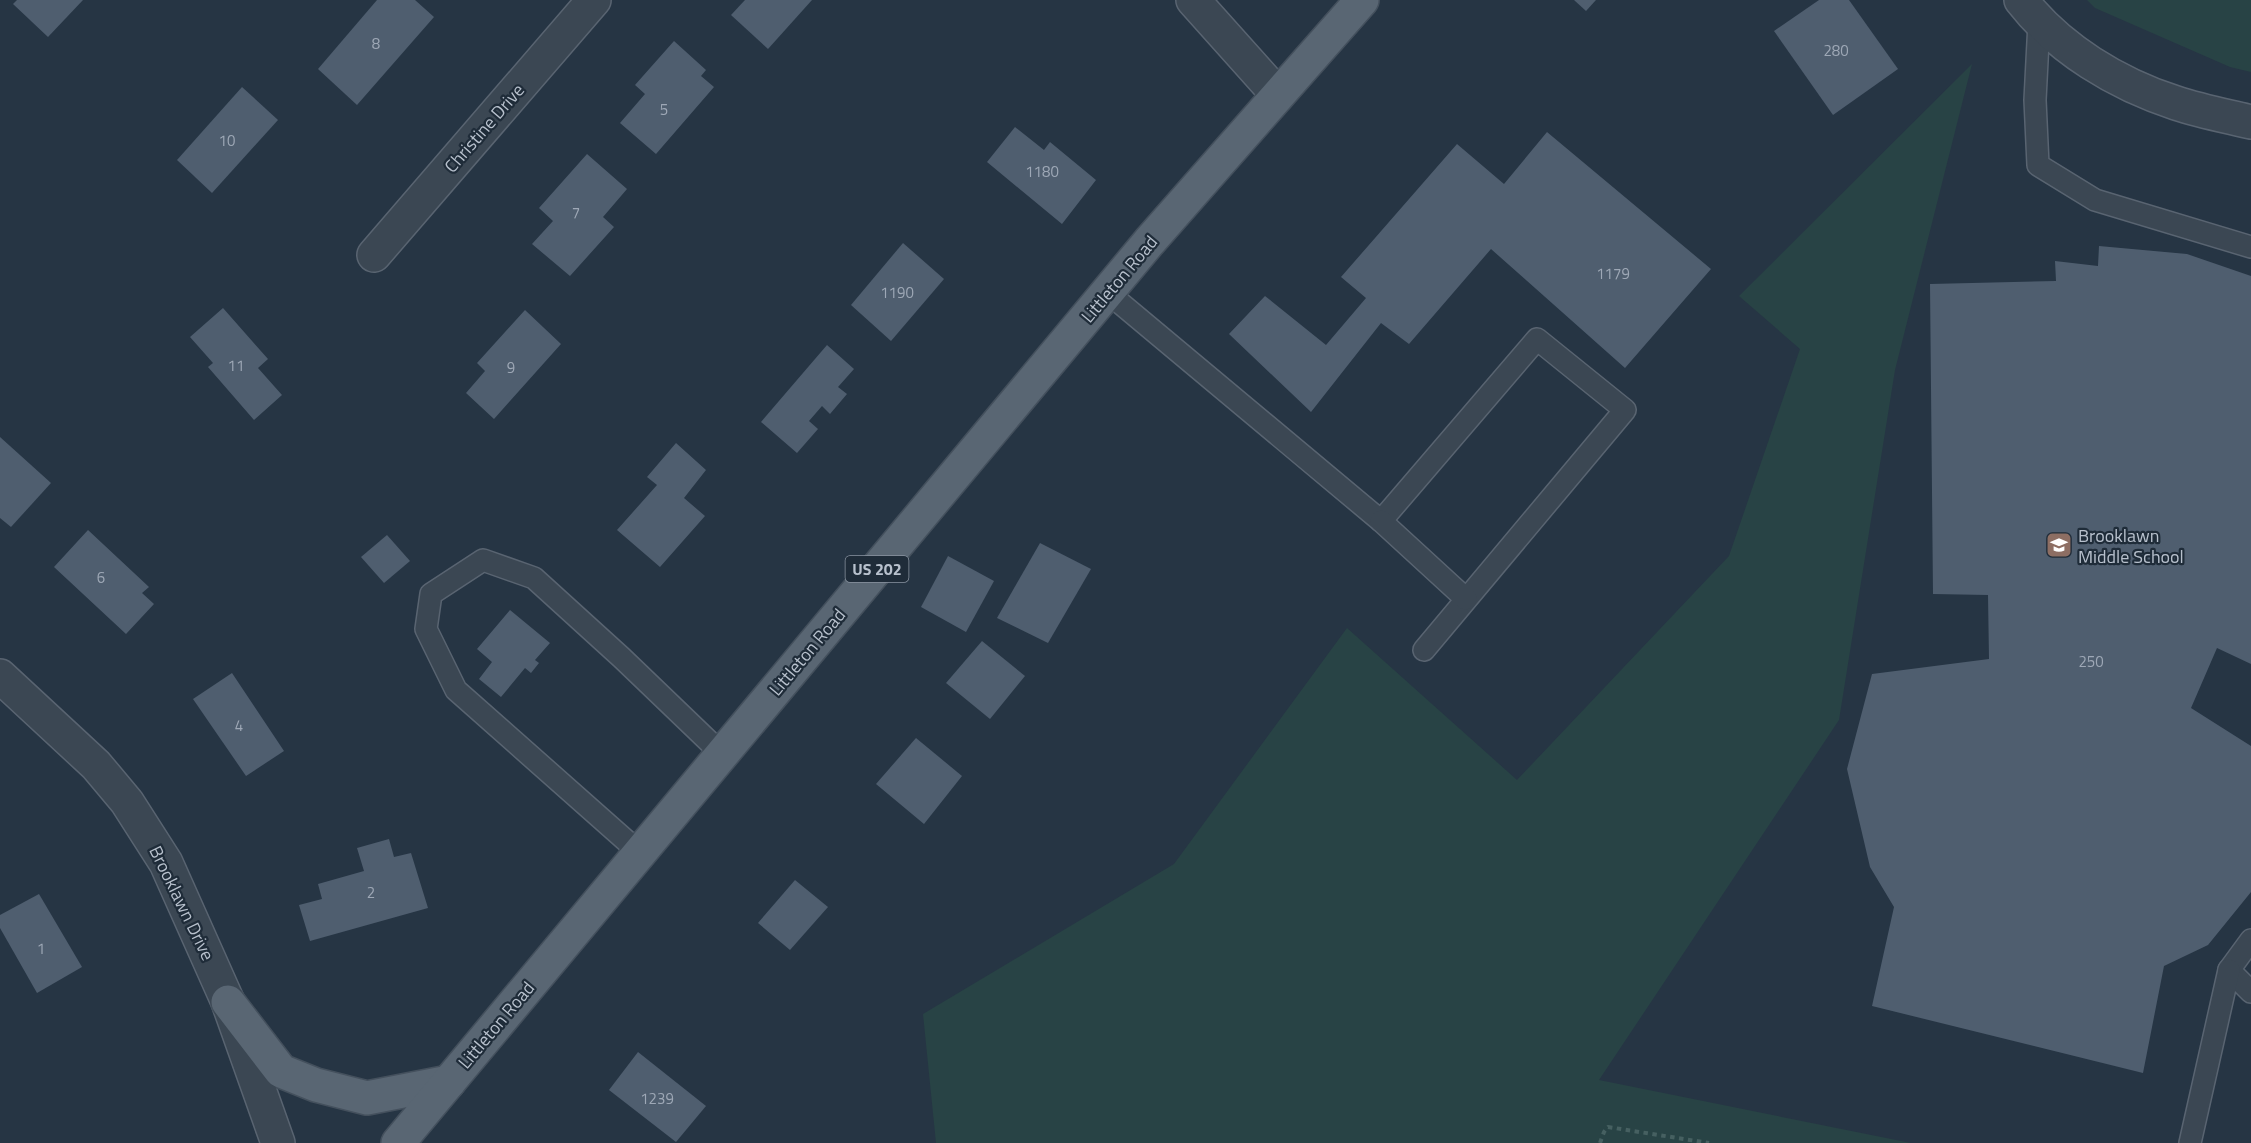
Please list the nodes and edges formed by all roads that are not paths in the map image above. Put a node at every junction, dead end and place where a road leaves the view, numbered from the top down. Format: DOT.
graph roads {
  1 [pos="594,0"];
  2 [pos="1193,0"];
  3 [pos="1362,0"];
  4 [pos="2030,11"];
  5 [pos="1278,96"];
  6 [pos="2251,122"];
  7 [pos="2251,247"];
  8 [pos="374,255"];
  9 [pos="1107,292"];
  10 [pos="1381,521"];
  11 [pos="1466,599"];
  12 [pos="1424,650"];
  13 [pos="0,676"];
  14 [pos="722,754"];
  15 [pos="640,853"];
  16 [pos="2251,940"];
  17 [pos="2229,970"];
  18 [pos="2251,992"];
  19 [pos="228,1002"];
  20 [pos="448,1082"];
  21 [pos="278,1143"];
  22 [pos="398,1143"];
  23 [pos="2190,1143"];
  1 -- 8 [label="street, Christine Drive"];
  2 -- 5 [label="street"];
  3 -- 5 [label="main road, Littleton Road / US 202"];
  4 -- 6 [label="street"];
  4 -- 7 [label="lane"];
  5 -- 9 [label="main road, Littleton Road / US 202"];
  9 -- 10 [label="lane"];
  9 -- 14 [label="main road, Littleton Road / US 202"];
  10 -- 11 [label="lane"];
  10 -- 11 [label="lane"];
  11 -- 12 [label="lane"];
  13 -- 19 [label="street, Brooklawn Drive"];
  14 -- 15 [label="main road, Littleton Road / US 202"];
  14 -- 15 [label="lane"];
  15 -- 20 [label="main road, Littleton Road / US 202"];
  16 -- 17 [label="lane"];
  17 -- 18 [label="lane"];
  17 -- 23 [label="lane"];
  19 -- 20 [label="main road"];
  19 -- 21 [label="street, Brooklawn Drive"];
  20 -- 22 [label="main road, Littleton Road / US 202"];
}
